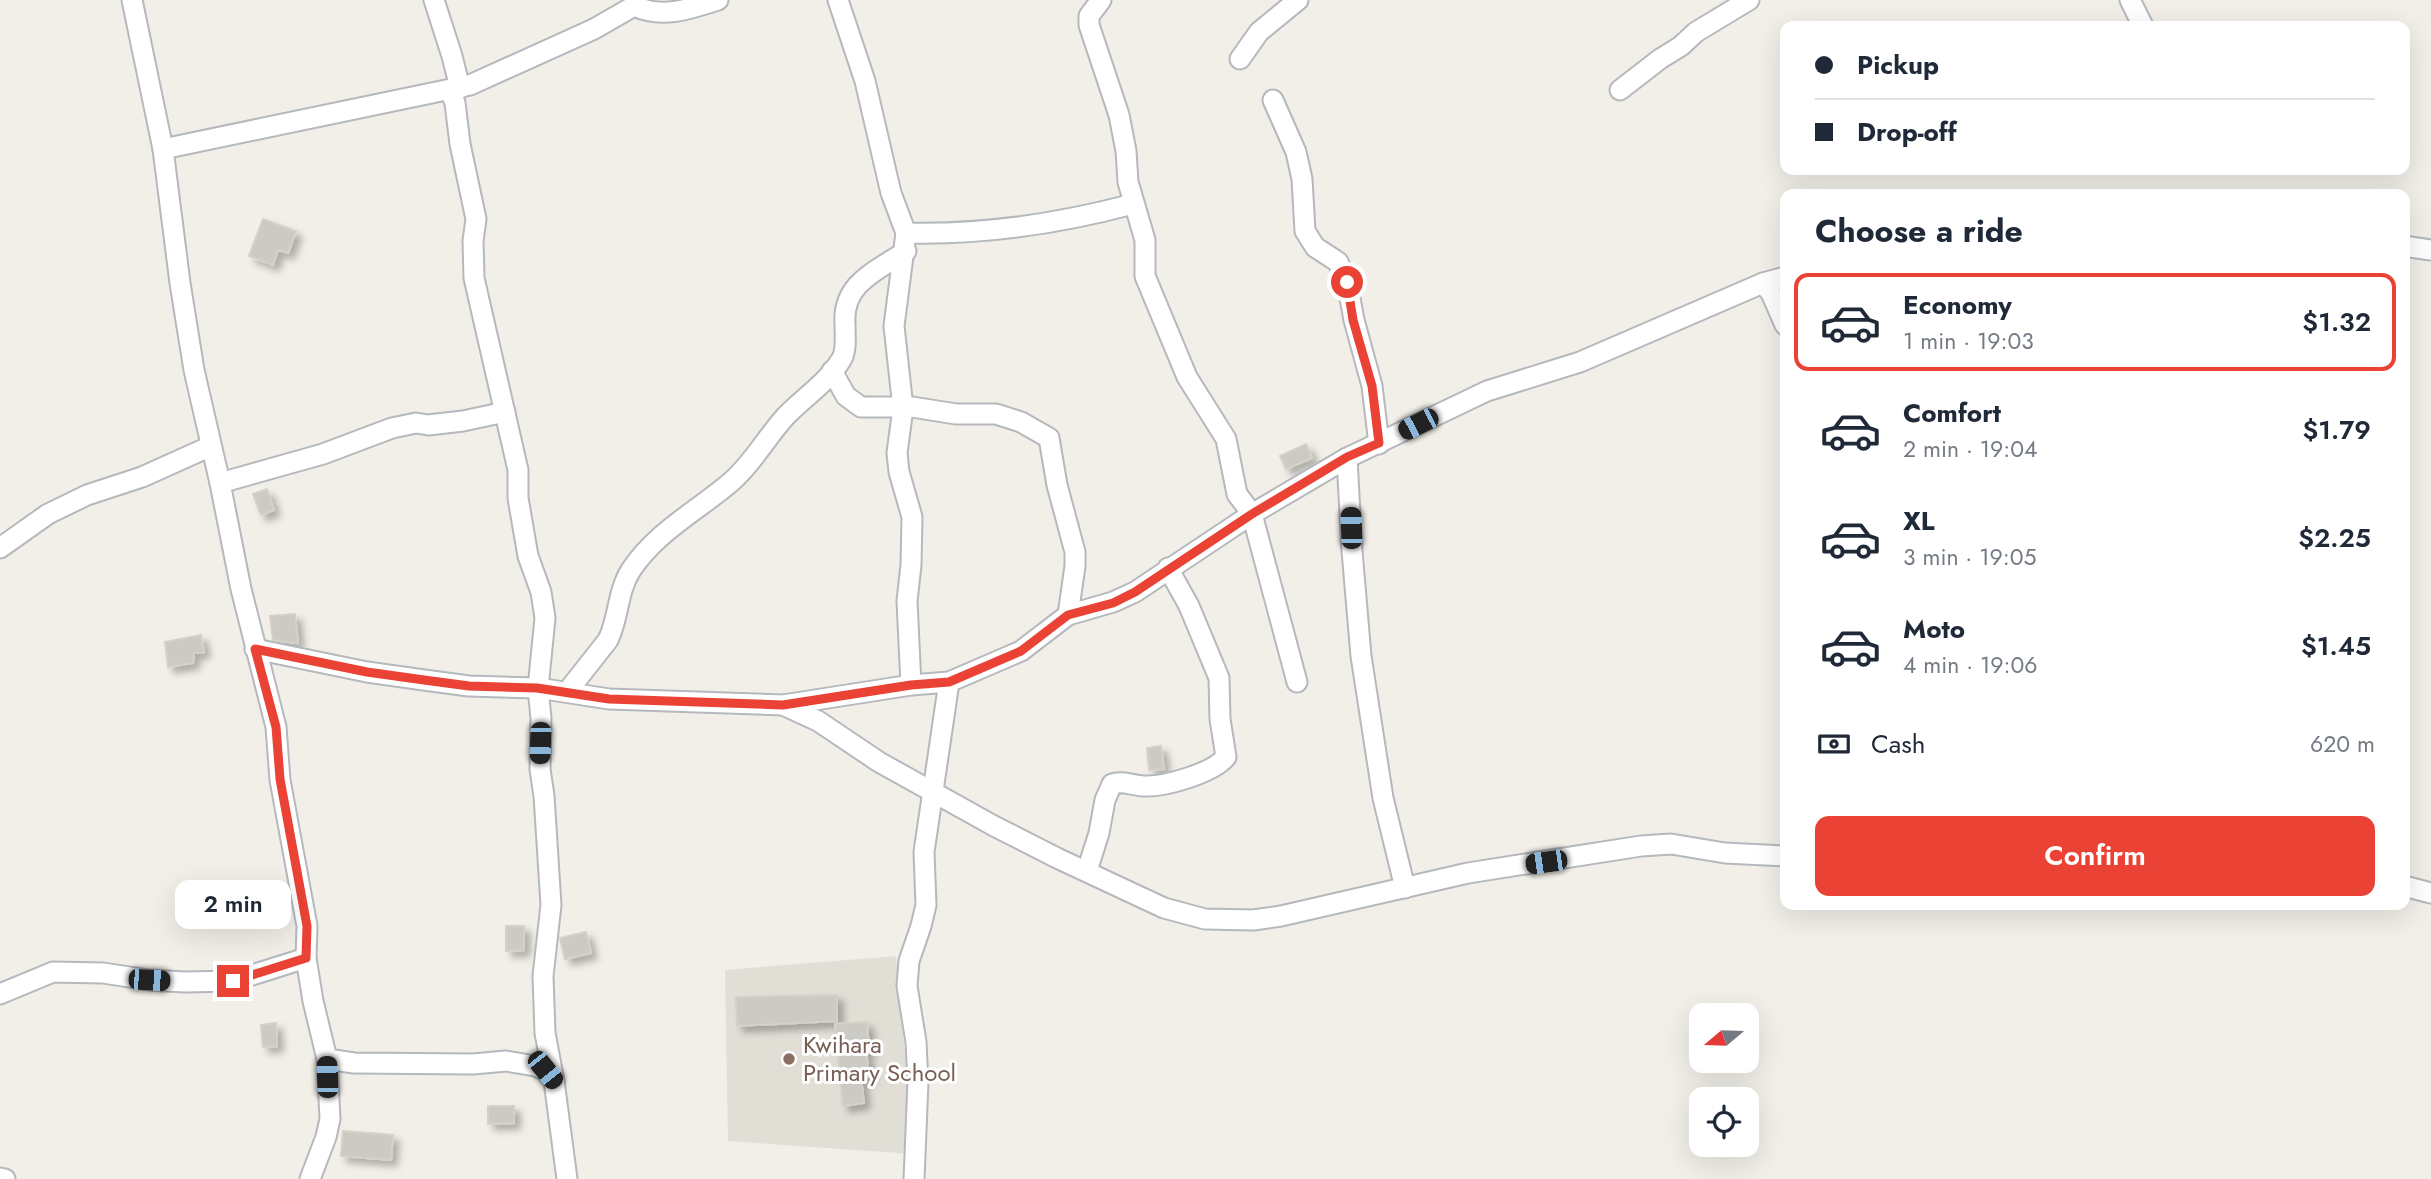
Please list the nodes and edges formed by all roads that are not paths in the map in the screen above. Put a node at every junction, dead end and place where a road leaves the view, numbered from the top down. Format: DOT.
graph roads {
  1 [pos="132,0"];
  2 [pos="434,0"];
  3 [pos="718,0"];
  4 [pos="838,0"];
  5 [pos="1101,0"];
  6 [pos="1298,0"];
  7 [pos="1749,0"];
  8 [pos="2130,0"];
  9 [pos="636,3"];
  10 [pos="2140,21"];
  11 [pos="1240,60"];
  12 [pos="455,89"];
  13 [pos="1620,90"];
  14 [pos="1273,100"];
  15 [pos="163,149"];
  16 [pos="1133,204"];
  17 [pos="906,242"];
  18 [pos="2410,247"];
  19 [pos="2431,250"];
  20 [pos="1780,278"];
  21 [pos="1763,283"];
  22 [pos="1780,312"];
  23 [pos="832,372"];
  24 [pos="903,408"];
  25 [pos="505,412"];
  26 [pos="1379,443"];
  27 [pos="211,446"];
  28 [pos="1347,457"];
  29 [pos="220,483"];
  30 [pos="1252,514"];
  31 [pos="0,548"];
  32 [pos="1168,568"];
  33 [pos="1068,615"];
  34 [pos="255,649"];
  35 [pos="949,682"];
  36 [pos="1297,682"];
  37 [pos="911,685"];
  38 [pos="537,688"];
  39 [pos="567,692"];
  40 [pos="783,705"];
  41 [pos="932,792"];
  42 [pos="1780,856"];
  43 [pos="1087,871"];
  44 [pos="1405,888"];
  45 [pos="2410,888"];
  46 [pos="2431,894"];
  47 [pos="306,958"];
  48 [pos="0,993"];
  49 [pos="327,1059"];
  50 [pos="554,1081"];
  51 [pos="0,1178"];
  52 [pos="5,1179"];
  53 [pos="309,1179"];
  54 [pos="567,1179"];
  55 [pos="914,1179"];
  1 -- 15 [label="street"];
  2 -- 12 [label="street"];
  3 -- 9 [label="street"];
  4 -- 17 [label="street"];
  5 -- 16 [label="street"];
  6 -- 11 [label="street"];
  7 -- 13 [label="street"];
  8 -- 10 [label="street"];
  9 -- 12 [label="street"];
  12 -- 15 [label="street"];
  12 -- 25 [label="street"];
  14 -- 26 [label="street"];
  15 -- 27 [label="street"];
  16 -- 17 [label="street"];
  16 -- 30 [label="street"];
  17 -- 23 [label="street"];
  17 -- 24 [label="street"];
  18 -- 19 [label="street"];
  20 -- 21 [label="street"];
  21 -- 22 [label="street"];
  21 -- 26 [label="street"];
  23 -- 24 [label="street"];
  23 -- 39 [label="street"];
  24 -- 33 [label="street"];
  24 -- 37 [label="street"];
  25 -- 29 [label="street"];
  25 -- 38 [label="street"];
  26 -- 28 [label="street"];
  27 -- 29 [label="street"];
  27 -- 31 [label="street"];
  28 -- 30 [label="street"];
  28 -- 44 [label="street"];
  29 -- 34 [label="street"];
  30 -- 32 [label="street"];
  30 -- 36 [label="street"];
  32 -- 33 [label="street"];
  32 -- 43 [label="street"];
  33 -- 35 [label="street"];
  34 -- 38 [label="street"];
  34 -- 47 [label="street"];
  35 -- 37 [label="street"];
  35 -- 41 [label="street"];
  37 -- 40 [label="street"];
  38 -- 39 [label="street"];
  38 -- 50 [label="street"];
  39 -- 40 [label="street"];
  40 -- 41 [label="street"];
  41 -- 43 [label="street"];
  41 -- 55 [label="street"];
  42 -- 44 [label="street"];
  43 -- 44 [label="street"];
  45 -- 46 [label="street"];
  47 -- 48 [label="street"];
  47 -- 49 [label="street"];
  49 -- 50 [label="street"];
  49 -- 53 [label="street"];
  50 -- 54 [label="street"];
  51 -- 52 [label="street"];
}
